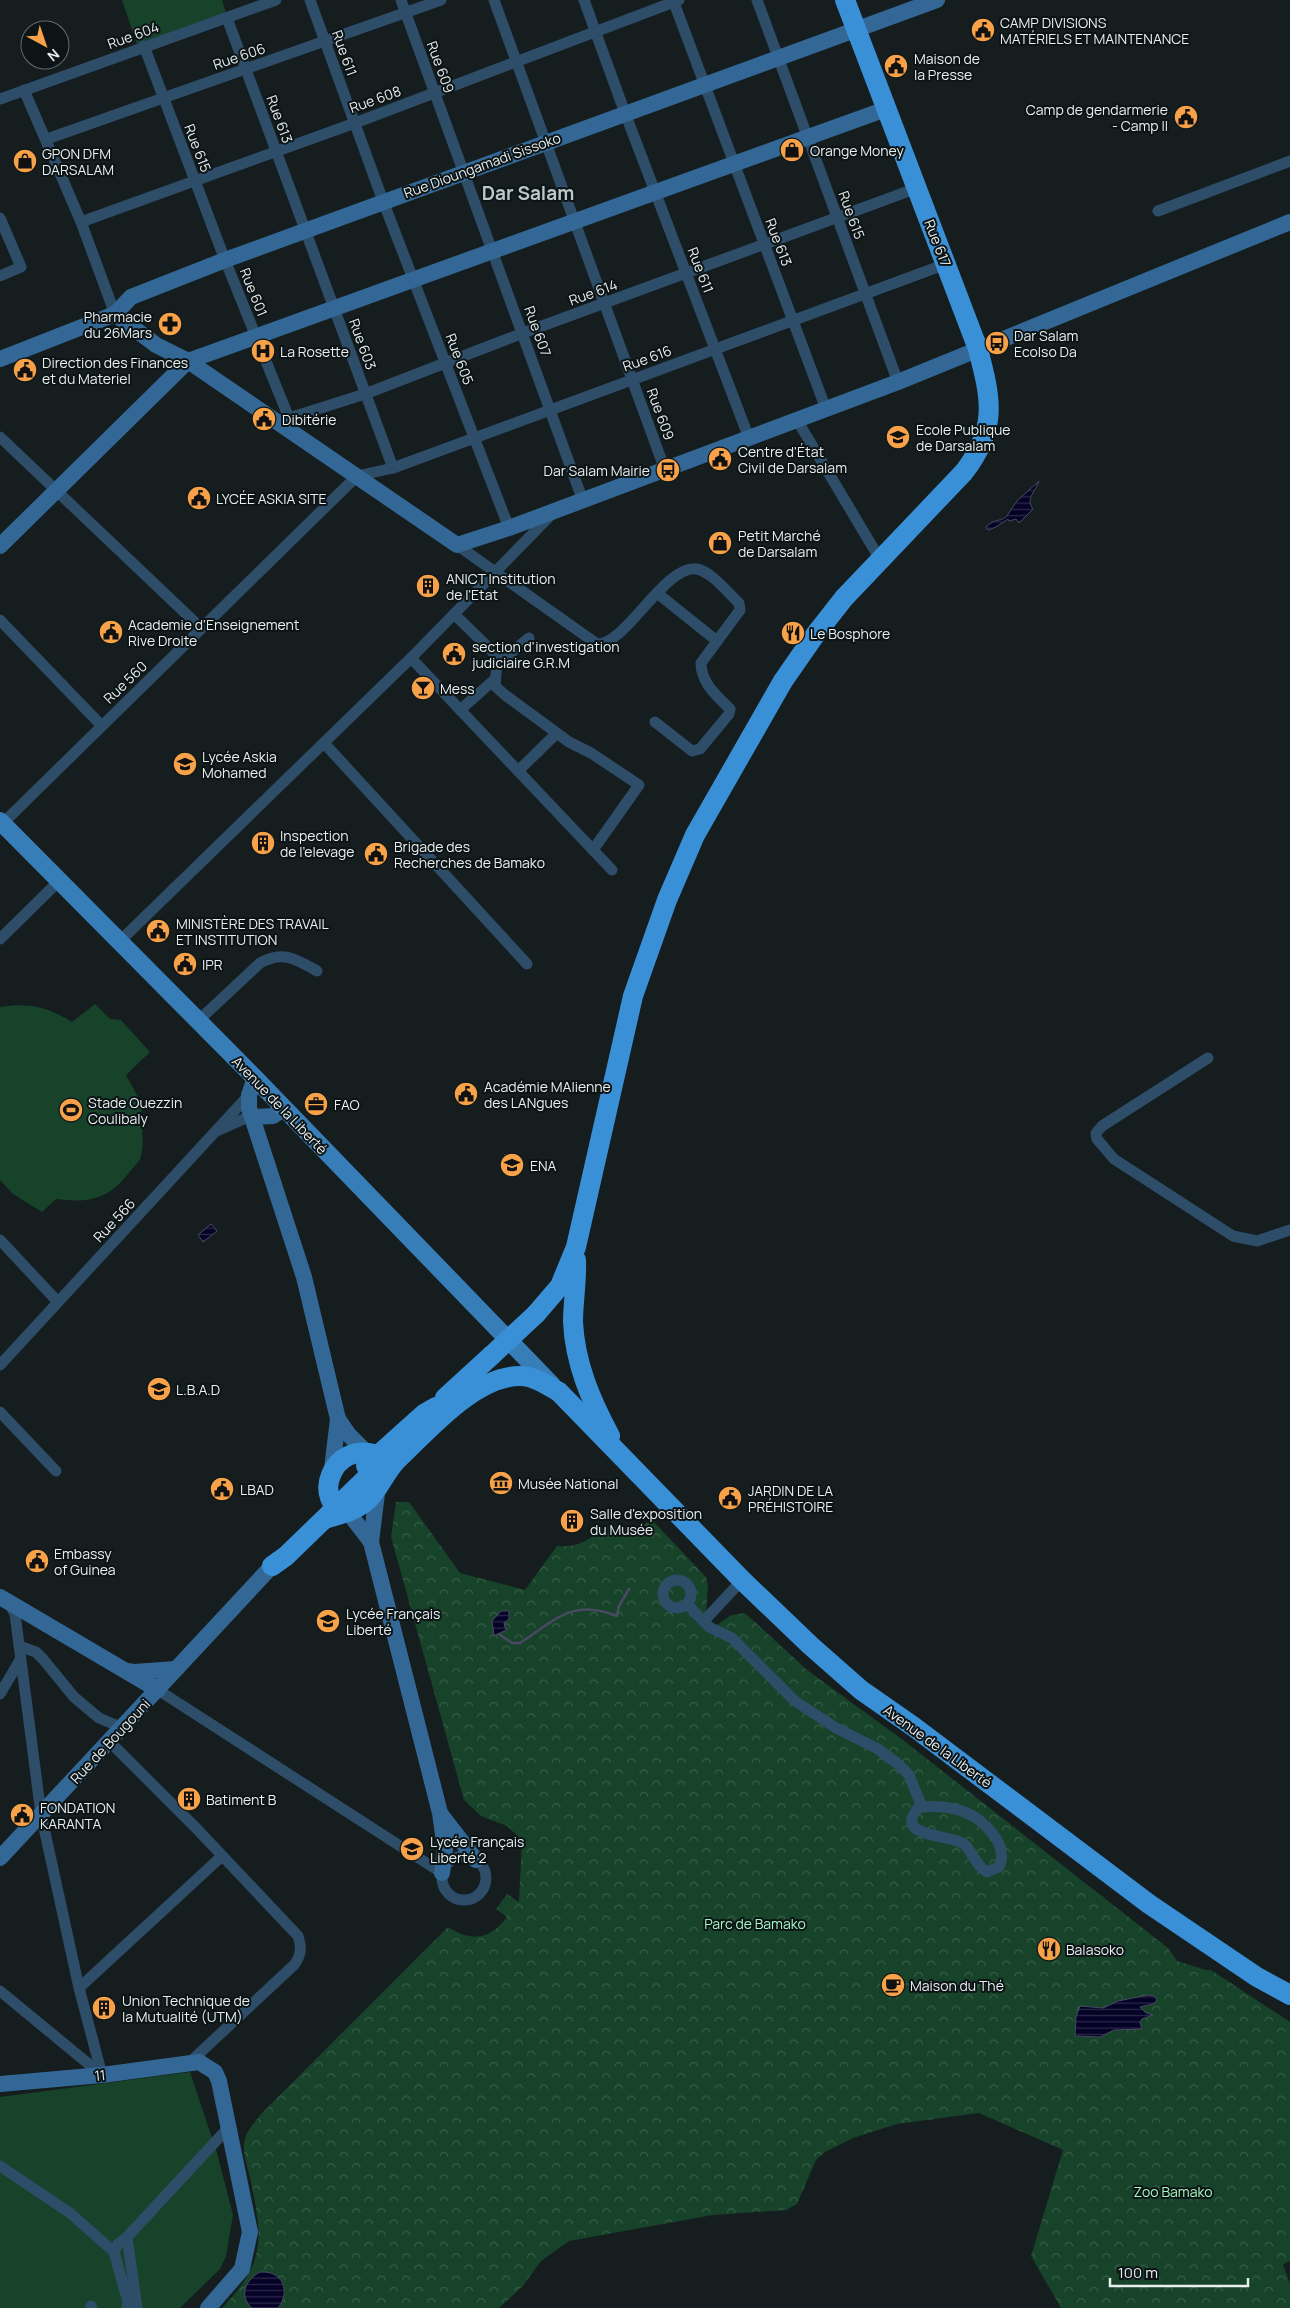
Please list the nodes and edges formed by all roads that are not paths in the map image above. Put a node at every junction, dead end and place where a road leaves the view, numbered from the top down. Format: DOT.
graph roads {
  1 [pos="276,0"];
  2 [pos="310,0"];
  3 [pos="401,0"];
  4 [pos="441,0"];
  5 [pos="494,0"];
  6 [pos="584,0"];
  7 [pos="757,0"];
  8 [pos="845,0"];
  9 [pos="937,0"];
  10 [pos="675,1"];
  11 [pos="406,13"];
  12 [pos="227,18"];
  13 [pos="856,30"];
  14 [pos="596,33"];
  15 [pos="325,42"];
  16 [pos="144,46"];
  17 [pos="778,58"];
  18 [pos="517,62"];
  19 [pos="246,69"];
  20 [pos="705,85"];
  21 [pos="24,90"];
  22 [pos="435,93"];
  23 [pos="163,98"];
  24 [pos="0,99"];
  25 [pos="886,109"];
  26 [pos="625,113"];
  27 [pos="354,123"];
  28 [pos="808,137"];
  29 [pos="47,139"];
  30 [pos="546,142"];
  31 [pos="275,150"];
  32 [pos="1290,161"];
  33 [pos="734,164"];
  34 [pos="464,172"];
  35 [pos="194,180"];
  36 [pos="917,188"];
  37 [pos="655,192"];
  38 [pos="383,201"];
  39 [pos="1158,211"];
  40 [pos="837,216"];
  41 [pos="0,218"];
  42 [pos="575,221"];
  43 [pos="81,222"];
  44 [pos="1290,222"];
  45 [pos="304,231"];
  46 [pos="764,244"];
  47 [pos="493,251"];
  48 [pos="225,260"];
  49 [pos="946,264"];
  50 [pos="686,273"];
  51 [pos="0,276"];
  52 [pos="413,280"];
  53 [pos="865,294"];
  54 [pos="605,304"];
  55 [pos="333,309"];
  56 [pos="115,314"];
  57 [pos="793,320"];
  58 [pos="523,333"];
  59 [pos="256,337"];
  60 [pos="715,349"];
  61 [pos="978,349"];
  62 [pos="0,360"];
  63 [pos="188,362"];
  64 [pos="445,363"];
  65 [pos="632,380"];
  66 [pos="898,382"];
  67 [pos="365,394"];
  68 [pos="826,409"];
  69 [pos="550,410"];
  70 [pos="797,420"];
  71 [pos="287,422"];
  72 [pos="0,437"];
  73 [pos="474,438"];
  74 [pos="749,438"];
  75 [pos="393,468"];
  76 [pos="665,470"];
  77 [pos="357,476"];
  78 [pos="57,490"];
  79 [pos="583,500"];
  80 [pos="554,512"];
  81 [pos="509,528"];
  82 [pos="457,545"];
  83 [pos="0,546"];
  84 [pos="881,561"];
  85 [pos="495,571"];
  86 [pos="657,593"];
  87 [pos="454,614"];
  88 [pos="0,620"];
  89 [pos="201,628"];
  90 [pos="529,638"];
  91 [pos="717,641"];
  92 [pos="411,658"];
  93 [pos="496,664"];
  94 [pos="494,680"];
  95 [pos="460,710"];
  96 [pos="655,722"];
  97 [pos="101,725"];
  98 [pos="557,733"];
  99 [pos="324,743"];
  100 [pos="518,771"];
  101 [pos="1,823"];
  102 [pos="593,850"];
  103 [pos="612,870"];
  104 [pos="60,880"];
  105 [pos="0,938"];
  106 [pos="119,942"];
  107 [pos="527,964"];
  108 [pos="317,971"];
  109 [pos="198,1021"];
  110 [pos="1208,1058"];
  111 [pos="255,1078"];
  112 [pos="249,1095"];
  113 [pos="283,1109"];
  114 [pos="253,1117"];
  115 [pos="218,1131"];
  116 [pos="1290,1230"];
  117 [pos="0,1240"];
  118 [pos="576,1247"];
  119 [pos="58,1302"];
  120 [pos="0,1365"];
  121 [pos="559,1392"];
  122 [pos="0,1412"];
  123 [pos="338,1418"];
  124 [pos="621,1456"];
  125 [pos="374,1457"];
  126 [pos="332,1469"];
  127 [pos="56,1471"];
  128 [pos="378,1486"];
  129 [pos="335,1509"];
  130 [pos="370,1542"];
  131 [pos="272,1566"];
  132 [pos="742,1580"];
  133 [pos="5,1600"];
  134 [pos="687,1604"];
  135 [pos="704,1621"];
  136 [pos="19,1646"];
  137 [pos="20,1660"];
  138 [pos="176,1669"];
  139 [pos="124,1670"];
  140 [pos="158,1690"];
  141 [pos="0,1694"];
  142 [pos="123,1728"];
  143 [pos="110,1742"];
  144 [pos="921,1805"];
  145 [pos="440,1813"];
  146 [pos="41,1814"];
  147 [pos="222,1856"];
  148 [pos="0,1858"];
  149 [pos="476,1860"];
  150 [pos="442,1873"];
  151 [pos="79,1988"];
  152 [pos="0,1991"];
  153 [pos="1290,1995"];
  154 [pos="194,2062"];
  155 [pos="102,2075"];
  156 [pos="0,2084"];
  157 [pos="229,2127"];
  158 [pos="0,2166"];
  159 [pos="127,2237"];
  160 [pos="114,2252"];
  161 [pos="127,2308"];
  162 [pos="137,2308"];
  163 [pos="208,2308"];
  1 -- 12 [label="street, Rue 604"];
  2 -- 15 [label="street, Rue 611"];
  3 -- 11 [label="street, Rue 609"];
  4 -- 11 [label="street, Rue 606"];
  5 -- 18 [label="street"];
  6 -- 14 [label="street"];
  7 -- 17 [label="street"];
  8 -- 13 [label="highway, Rue 617"];
  9 -- 13 [label="street, Rue Dioungamadi Sissoko"];
  10 -- 14 [label="street, Rue 608"];
  10 -- 20 [label="street"];
  11 -- 15 [label="street, Rue 606"];
  11 -- 22 [label="street, Rue 609"];
  12 -- 16 [label="street, Rue 604"];
  12 -- 19 [label="street, Rue 613"];
  13 -- 17 [label="street, Rue Dioungamadi Sissoko"];
  13 -- 25 [label="highway, Rue 617"];
  14 -- 18 [label="street, Rue 608"];
  14 -- 26 [label="street"];
  15 -- 19 [label="street, Rue 606"];
  15 -- 27 [label="street, Rue 611"];
  16 -- 21 [label="street, Rue 604"];
  16 -- 23 [label="street, Rue 615"];
  17 -- 20 [label="street, Rue Dioungamadi Sissoko"];
  17 -- 28 [label="street, Rue 615"];
  18 -- 22 [label="street, Rue 608"];
  18 -- 30 [label="street"];
  19 -- 23 [label="street, Rue 606"];
  19 -- 31 [label="street, Rue 613"];
  20 -- 26 [label="street, Rue Dioungamadi Sissoko"];
  20 -- 33 [label="street, Rue 613"];
  21 -- 24 [label="street, Rue 604"];
  21 -- 29 [label="street"];
  22 -- 27 [label="street, Rue 608"];
  22 -- 34 [label="street, Rue 609"];
  23 -- 29 [label="street, Rue 606"];
  23 -- 35 [label="street, Rue 615"];
  25 -- 28 [label="street"];
  25 -- 36 [label="highway, Rue 617"];
  26 -- 30 [label="street, Rue Dioungamadi Sissoko"];
  26 -- 37 [label="street, Rue 611"];
  27 -- 31 [label="street, Rue 608"];
  27 -- 38 [label="street, Rue 611"];
  28 -- 33 [label="street"];
  28 -- 40 [label="street, Rue 615"];
  29 -- 43 [label="street"];
  30 -- 34 [label="street, Rue Dioungamadi Sissoko"];
  30 -- 42 [label="street, Rue 609"];
  31 -- 35 [label="street, Rue 608"];
  31 -- 45 [label="street, Rue 613"];
  32 -- 39 [label="street"];
  33 -- 37 [label="street"];
  33 -- 46 [label="street, Rue 613"];
  34 -- 38 [label="street, Rue Dioungamadi Sissoko"];
  34 -- 47 [label="street, Rue 607"];
  35 -- 43 [label="street, Rue 608"];
  35 -- 48 [label="street, Rue 615"];
  36 -- 40 [label="street, Rue 614"];
  36 -- 49 [label="highway, Rue 617"];
  37 -- 42 [label="street"];
  37 -- 50 [label="street, Rue 611"];
  38 -- 45 [label="street, Rue Dioungamadi Sissoko"];
  38 -- 52 [label="street, Rue 605"];
  40 -- 46 [label="street, Rue 614"];
  40 -- 53 [label="street, Rue 615"];
  41 -- 51 [label="street"];
  42 -- 47 [label="street"];
  42 -- 54 [label="street, Rue 609"];
  43 -- 56 [label="street"];
  44 -- 61 [label="street"];
  45 -- 48 [label="street, Rue Dioungamadi Sissoko"];
  45 -- 55 [label="street, Rue 603"];
  46 -- 50 [label="street, Rue 614"];
  46 -- 57 [label="street, Rue 613"];
  47 -- 52 [label="street"];
  47 -- 58 [label="street, Rue 607"];
  48 -- 56 [label="street, Rue Dioungamadi Sissoko"];
  48 -- 59 [label="street, Rue 601"];
  49 -- 53 [label="street, Rue 616"];
  49 -- 61 [label="highway, Rue 617"];
  50 -- 54 [label="street, Rue 614"];
  50 -- 60 [label="street, Rue 611"];
  52 -- 55 [label="street"];
  52 -- 64 [label="street, Rue 605"];
  53 -- 57 [label="street, Rue 616"];
  53 -- 66 [label="street, Rue 615"];
  54 -- 58 [label="street, Rue 614"];
  54 -- 65 [label="street, Rue 609"];
  55 -- 59 [label="street"];
  55 -- 67 [label="street, Rue 603"];
  56 -- 62 [label="street"];
  56 -- 63 [label="street"];
  57 -- 60 [label="street, Rue 616"];
  57 -- 68 [label="street, Rue 613"];
  58 -- 64 [label="street, Rue 614"];
  58 -- 69 [label="street, Rue 607"];
  59 -- 63 [label="street"];
  59 -- 71 [label="street, Rue 601"];
  60 -- 65 [label="street, Rue 616"];
  60 -- 74 [label="street, Rue 611"];
  61 -- 66 [label="street"];
  61 -- 84 [label="highway, Rue 617"];
  63 -- 71 [label="street"];
  63 -- 78 [label="street"];
  64 -- 67 [label="street, Rue 614"];
  64 -- 73 [label="street, Rue 605"];
  65 -- 69 [label="street, Rue 616"];
  65 -- 76 [label="street, Rue 609"];
  66 -- 68 [label="street"];
  67 -- 71 [label="street, Rue 614"];
  67 -- 75 [label="street, Rue 603"];
  68 -- 70 [label="street"];
  69 -- 73 [label="street, Rue 616"];
  69 -- 79 [label="street, Rue 607"];
  70 -- 74 [label="street"];
  70 -- 84 [label="street"];
  71 -- 77 [label="street"];
  72 -- 78 [label="street"];
  73 -- 75 [label="street, Rue 616"];
  73 -- 81 [label="street, Rue 605"];
  74 -- 76 [label="street"];
  75 -- 77 [label="street, Rue 616"];
  76 -- 79 [label="street"];
  77 -- 82 [label="street"];
  77 -- 89 [label="street, Rue 560"];
  78 -- 83 [label="street"];
  78 -- 89 [label="street"];
  79 -- 80 [label="street"];
  80 -- 81 [label="street"];
  80 -- 85 [label="street"];
  81 -- 82 [label="street"];
  82 -- 85 [label="street"];
  84 -- 118 [label="highway, Rue 617"];
  85 -- 86 [label="street"];
  85 -- 87 [label="street"];
  86 -- 91 [label="street"];
  86 -- 91 [label="street"];
  87 -- 92 [label="street"];
  87 -- 93 [label="street"];
  88 -- 97 [label="street"];
  89 -- 97 [label="street, Rue 560"];
  90 -- 93 [label="street"];
  91 -- 96 [label="street"];
  92 -- 95 [label="street"];
  92 -- 99 [label="street"];
  93 -- 94 [label="street"];
  94 -- 95 [label="street"];
  94 -- 98 [label="street"];
  95 -- 100 [label="street"];
  97 -- 101 [label="street, Rue 560"];
  98 -- 100 [label="street"];
  98 -- 102 [label="street"];
  99 -- 106 [label="street"];
  99 -- 107 [label="street"];
  100 -- 102 [label="street"];
  101 -- 104 [label="main road, Avenue de la Liberté"];
  102 -- 103 [label="street"];
  104 -- 105 [label="street"];
  104 -- 106 [label="main road, Avenue de la Liberté"];
  106 -- 109 [label="main road, Avenue de la Liberté"];
  108 -- 109 [label="street"];
  109 -- 111 [label="main road, Avenue de la Liberté"];
  110 -- 116 [label="street"];
  111 -- 112 [label="street"];
  111 -- 113 [label="main road, Avenue de la Liberté"];
  112 -- 114 [label="street"];
  112 -- 115 [label="street, Rue 566"];
  113 -- 114 [label="street"];
  113 -- 121 [label="main road, Avenue de la Liberté"];
  114 -- 115 [label="street"];
  114 -- 123 [label="street"];
  115 -- 119 [label="street, Rue 566"];
  117 -- 119 [label="street"];
  118 -- 124 [label="highway"];
  118 -- 125 [label="highway, bridge"];
  119 -- 120 [label="street, Rue 566"];
  121 -- 124 [label="highway"];
  121 -- 128 [label="highway"];
  122 -- 127 [label="street"];
  123 -- 125 [label="street"];
  123 -- 126 [label="street"];
  124 -- 132 [label="highway, Avenue de la Liberté"];
  125 -- 126 [label="highway"];
  125 -- 128 [label="street"];
  125 -- 129 [label="highway"];
  126 -- 129 [label="highway"];
  128 -- 129 [label="highway"];
  128 -- 130 [label="street"];
  129 -- 130 [label="street"];
  129 -- 131 [label="highway"];
  130 -- 145 [label="street"];
  131 -- 138 [label="street, Rue de Bougouni"];
  132 -- 135 [label="street"];
  132 -- 153 [label="highway, Avenue de la Liberté"];
  133 -- 136 [label="street"];
  133 -- 139 [label="street"];
  134 -- 135 [label="street"];
  135 -- 144 [label="street"];
  136 -- 137 [label="street"];
  136 -- 142 [label="street"];
  137 -- 141 [label="street"];
  137 -- 146 [label="street"];
  138 -- 139 [label="street"];
  138 -- 140 [label="street, Rue de Bougouni"];
  139 -- 140 [label="street"];
  140 -- 142 [label="street, Rue de Bougouni"];
  140 -- 150 [label="street"];
  142 -- 143 [label="street, Rue de Bougouni"];
  143 -- 146 [label="street, Rue de Bougouni"];
  143 -- 147 [label="street"];
  144 -- 144 [label="street"];
  145 -- 149 [label="street"];
  145 -- 150 [label="street"];
  146 -- 148 [label="street, Rue de Bougouni"];
  146 -- 151 [label="street"];
  147 -- 151 [label="street"];
  147 -- 154 [label="street"];
  149 -- 150 [label="street"];
  149 -- 150 [label="street"];
  151 -- 155 [label="street"];
  152 -- 155 [label="street"];
  154 -- 155 [label="street, 11"];
  154 -- 157 [label="street"];
  155 -- 156 [label="street, 11"];
  157 -- 159 [label="street"];
  157 -- 163 [label="street"];
  158 -- 160 [label="street"];
  159 -- 160 [label="street"];
  159 -- 162 [label="street"];
  160 -- 161 [label="street"];
}
